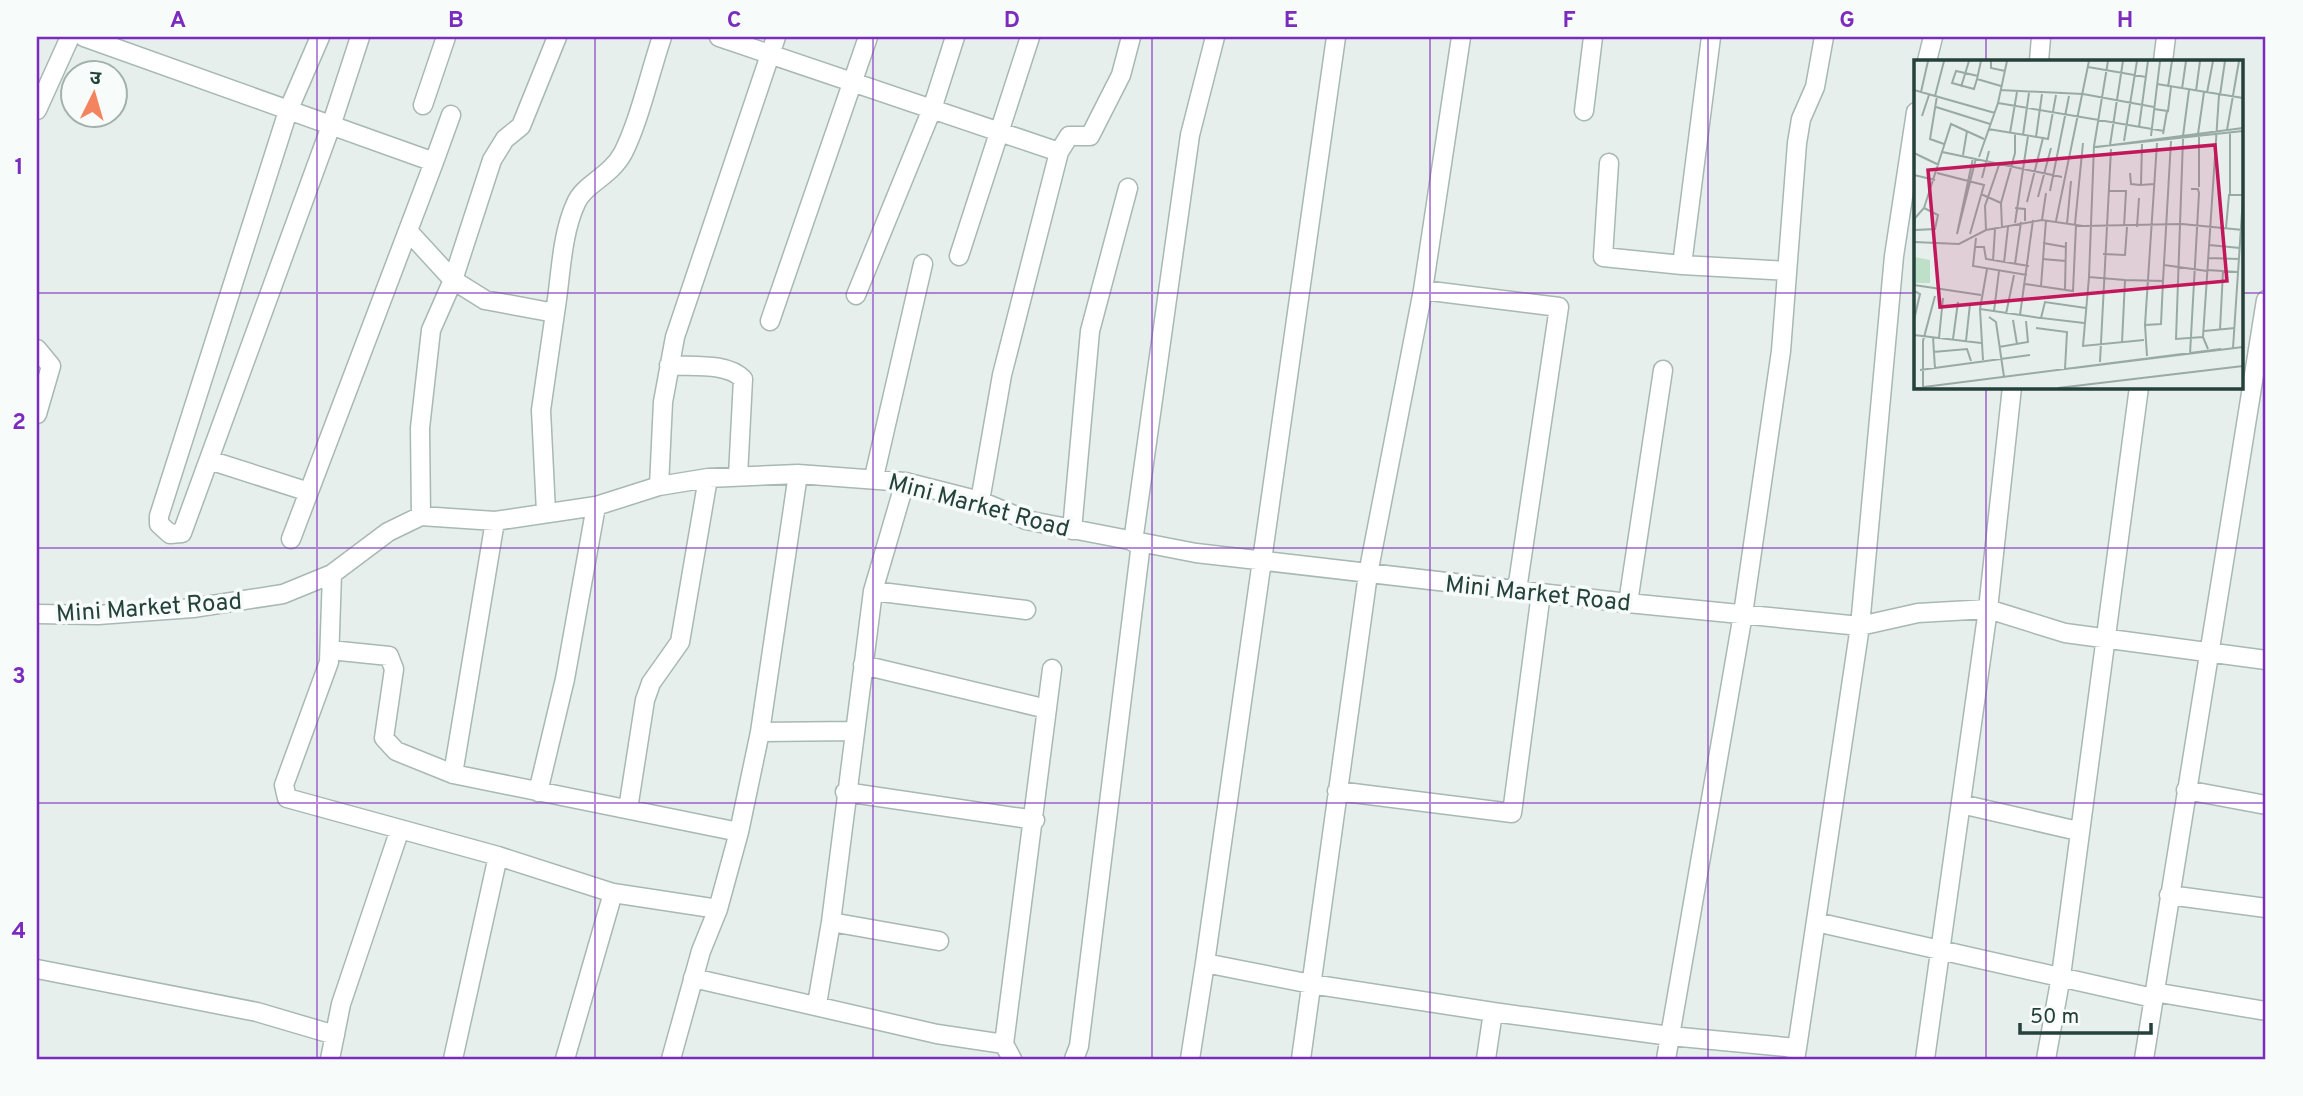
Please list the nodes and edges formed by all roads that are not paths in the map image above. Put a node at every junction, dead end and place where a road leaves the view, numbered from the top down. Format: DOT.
graph roads {
  1 [pos="70,37"];
  2 [pos="84,37"];
  3 [pos="320,37"];
  4 [pos="360,37"];
  5 [pos="446,37"];
  6 [pos="557,37"];
  7 [pos="662,37"];
  8 [pos="719,37"];
  9 [pos="776,37"];
  10 [pos="868,37"];
  11 [pos="955,37"];
  12 [pos="1030,37"];
  13 [pos="1131,37"];
  14 [pos="1215,37"];
  15 [pos="1336,37"];
  16 [pos="1461,37"];
  17 [pos="1593,37"];
  18 [pos="1711,37"];
  19 [pos="1824,37"];
  20 [pos="1933,37"];
  21 [pos="2041,37"];
  22 [pos="2166,37"];
  23 [pos="772,55"];
  24 [pos="1927,60"];
  25 [pos="2039,60"];
  26 [pos="2163,60"];
  27 [pos="853,82"];
  28 [pos="42,87"];
  29 [pos="423,105"];
  30 [pos="932,109"];
  31 [pos="37,110"];
  32 [pos="288,111"];
  33 [pos="1584,111"];
  34 [pos="452,115"];
  35 [pos="332,123"];
  36 [pos="1914,125"];
  37 [pos="997,131"];
  38 [pos="1059,152"];
  39 [pos="434,162"];
  40 [pos="1609,163"];
  41 [pos="1128,188"];
  42 [pos="409,232"];
  43 [pos="959,256"];
  44 [pos="923,264"];
  45 [pos="1682,265"];
  46 [pos="1787,271"];
  47 [pos="453,280"];
  48 [pos="1423,290"];
  49 [pos="856,295"];
  50 [pos="2266,300"];
  51 [pos="555,313"];
  52 [pos="770,321"];
  53 [pos="37,349"];
  54 [pos="670,365"];
  55 [pos="1663,370"];
  56 [pos="2012,388"];
  57 [pos="2138,388"];
  58 [pos="37,414"];
  59 [pos="209,460"];
  60 [pos="798,474"];
  61 [pos="738,476"];
  62 [pos="874,477"];
  63 [pos="708,478"];
  64 [pos="905,482"];
  65 [pos="659,486"];
  66 [pos="309,492"];
  67 [pos="980,501"];
  68 [pos="596,506"];
  69 [pos="546,512"];
  70 [pos="421,516"];
  71 [pos="495,521"];
  72 [pos="1072,530"];
  73 [pos="291,539"];
  74 [pos="1137,542"];
  75 [pos="1261,561"];
  76 [pos="332,574"];
  77 [pos="1368,574"];
  78 [pos="1517,590"];
  79 [pos="873,591"];
  80 [pos="1541,593"];
  81 [pos="1628,603"];
  82 [pos="1988,608"];
  83 [pos="1026,610"];
  84 [pos="37,614"];
  85 [pos="1743,614"];
  86 [pos="1860,626"];
  87 [pos="2105,638"];
  88 [pos="330,650"];
  89 [pos="2207,653"];
  90 [pos="2266,660"];
  91 [pos="863,665"];
  92 [pos="1052,669"];
  93 [pos="1047,709"];
  94 [pos="853,731"];
  95 [pos="760,732"];
  96 [pos="453,774"];
  97 [pos="2186,790"];
  98 [pos="1337,791"];
  99 [pos="538,792"];
  100 [pos="845,792"];
  101 [pos="1961,804"];
  102 [pos="2266,805"];
  103 [pos="628,809"];
  104 [pos="1035,820"];
  105 [pos="400,829"];
  106 [pos="2078,831"];
  107 [pos="739,832"];
  108 [pos="498,856"];
  109 [pos="613,893"];
  110 [pos="2169,895"];
  111 [pos="2266,908"];
  112 [pos="718,909"];
  113 [pos="831,922"];
  114 [pos="1816,922"];
  115 [pos="939,941"];
  116 [pos="1941,950"];
  117 [pos="1205,963"];
  118 [pos="37,969"];
  119 [pos="2061,976"];
  120 [pos="694,978"];
  121 [pos="1311,984"];
  122 [pos="2154,995"];
  123 [pos="817,1004"];
  124 [pos="2266,1011"];
  125 [pos="1493,1013"];
  126 [pos="335,1035"];
  127 [pos="1670,1036"];
  128 [pos="1008,1052"];
  129 [pos="1796,1054"];
  130 [pos="330,1059"];
  131 [pos="453,1059"];
  132 [pos="565,1059"];
  133 [pos="671,1059"];
  134 [pos="1074,1059"];
  135 [pos="1190,1059"];
  136 [pos="1301,1059"];
  137 [pos="1486,1059"];
  138 [pos="1666,1059"];
  139 [pos="1926,1059"];
  140 [pos="2046,1059"];
  141 [pos="2144,1059"];
  1 -- 28 [label="street"];
  2 -- 32 [label="street"];
  3 -- 32 [label="street"];
  4 -- 35 [label="street"];
  5 -- 29 [label="street"];
  6 -- 47 [label="street"];
  7 -- 51 [label="street"];
  8 -- 23 [label="street"];
  9 -- 23 [label="street"];
  10 -- 27 [label="street"];
  11 -- 30 [label="street"];
  12 -- 37 [label="street"];
  13 -- 38 [label="street"];
  14 -- 74 [label="street"];
  15 -- 75 [label="street"];
  16 -- 48 [label="street"];
  17 -- 33 [label="street"];
  18 -- 45 [label="street"];
  19 -- 46 [label="street"];
  20 -- 24 [label="street"];
  21 -- 25 [label="street"];
  22 -- 26 [label="street"];
  23 -- 27 [label="street"];
  23 -- 54 [label="street"];
  27 -- 30 [label="street"];
  27 -- 52 [label="street"];
  28 -- 31 [label="street"];
  30 -- 37 [label="street"];
  30 -- 49 [label="street"];
  32 -- 35 [label="street"];
  32 -- 59 [label="street"];
  34 -- 39 [label="street"];
  35 -- 39 [label="street"];
  35 -- 59 [label="street"];
  36 -- 86 [label="street"];
  37 -- 38 [label="street"];
  37 -- 43 [label="street"];
  38 -- 67 [label="street"];
  39 -- 42 [label="street"];
  40 -- 45 [label="street"];
  41 -- 72 [label="street"];
  42 -- 47 [label="street"];
  42 -- 66 [label="street"];
  44 -- 62 [label="street"];
  45 -- 46 [label="street"];
  46 -- 85 [label="street"];
  47 -- 51 [label="street"];
  47 -- 70 [label="street"];
  48 -- 77 [label="street"];
  48 -- 78 [label="street"];
  50 -- 89 [label="street"];
  51 -- 69 [label="street"];
  53 -- 58 [label="street"];
  54 -- 61 [label="street"];
  54 -- 65 [label="street"];
  55 -- 81 [label="street"];
  56 -- 82 [label="street"];
  57 -- 87 [label="street"];
  59 -- 66 [label="street"];
  60 -- 61 [label="street, Mini Market Road"];
  60 -- 62 [label="street, Mini Market Road"];
  60 -- 95 [label="street"];
  61 -- 63 [label="street, Mini Market Road"];
  62 -- 64 [label="street, Mini Market Road"];
  63 -- 65 [label="street, Mini Market Road"];
  63 -- 103 [label="street"];
  64 -- 67 [label="street, Mini Market Road"];
  64 -- 79 [label="street"];
  65 -- 68 [label="street, Mini Market Road"];
  66 -- 73 [label="street"];
  67 -- 72 [label="street, Mini Market Road"];
  68 -- 69 [label="street, Mini Market Road"];
  68 -- 99 [label="street"];
  69 -- 71 [label="street, Mini Market Road"];
  70 -- 71 [label="street, Mini Market Road"];
  70 -- 76 [label="street, Mini Market Road"];
  71 -- 96 [label="street"];
  72 -- 74 [label="street, Mini Market Road"];
  74 -- 75 [label="street, Mini Market Road"];
  74 -- 134 [label="street"];
  75 -- 77 [label="street, Mini Market Road"];
  75 -- 117 [label="street"];
  76 -- 84 [label="street, Mini Market Road"];
  76 -- 88 [label="street"];
  77 -- 78 [label="street, Mini Market Road"];
  77 -- 98 [label="street"];
  78 -- 80 [label="street, Mini Market Road"];
  79 -- 83 [label="street"];
  79 -- 91 [label="street"];
  80 -- 81 [label="street, Mini Market Road"];
  80 -- 98 [label="street"];
  81 -- 85 [label="street, Mini Market Road"];
  82 -- 86 [label="street, Mini Market Road"];
  82 -- 87 [label="street"];
  82 -- 101 [label="street"];
  85 -- 86 [label="street, Mini Market Road"];
  85 -- 127 [label="street"];
  86 -- 114 [label="street"];
  87 -- 89 [label="street"];
  87 -- 106 [label="street"];
  88 -- 96 [label="street"];
  88 -- 105 [label="street"];
  89 -- 90 [label="street"];
  89 -- 97 [label="street"];
  91 -- 93 [label="street"];
  91 -- 94 [label="street"];
  92 -- 93 [label="street"];
  93 -- 104 [label="street"];
  94 -- 95 [label="street"];
  94 -- 100 [label="street"];
  95 -- 107 [label="street"];
  96 -- 99 [label="street"];
  97 -- 102 [label="street"];
  97 -- 110 [label="street"];
  98 -- 121 [label="street"];
  99 -- 103 [label="street"];
  100 -- 104 [label="street"];
  100 -- 113 [label="street"];
  101 -- 106 [label="street"];
  101 -- 116 [label="street"];
  103 -- 107 [label="street"];
  104 -- 128 [label="street"];
  105 -- 108 [label="street"];
  105 -- 126 [label="street"];
  106 -- 119 [label="street"];
  107 -- 112 [label="street"];
  108 -- 109 [label="street"];
  108 -- 131 [label="street"];
  109 -- 112 [label="street"];
  109 -- 132 [label="street"];
  110 -- 111 [label="street"];
  110 -- 122 [label="street"];
  112 -- 120 [label="street"];
  113 -- 115 [label="street"];
  113 -- 123 [label="street"];
  114 -- 116 [label="street"];
  114 -- 129 [label="street"];
  116 -- 119 [label="street"];
  116 -- 139 [label="street"];
  117 -- 121 [label="street"];
  117 -- 135 [label="street"];
  118 -- 126 [label="street"];
  119 -- 122 [label="street"];
  119 -- 140 [label="street"];
  120 -- 123 [label="street"];
  120 -- 133 [label="street"];
  121 -- 125 [label="street"];
  121 -- 136 [label="street"];
  122 -- 124 [label="street"];
  122 -- 141 [label="street"];
  123 -- 128 [label="street"];
  125 -- 127 [label="street"];
  125 -- 137 [label="street"];
  126 -- 130 [label="street"];
  127 -- 129 [label="street"];
  127 -- 138 [label="street"];
}
